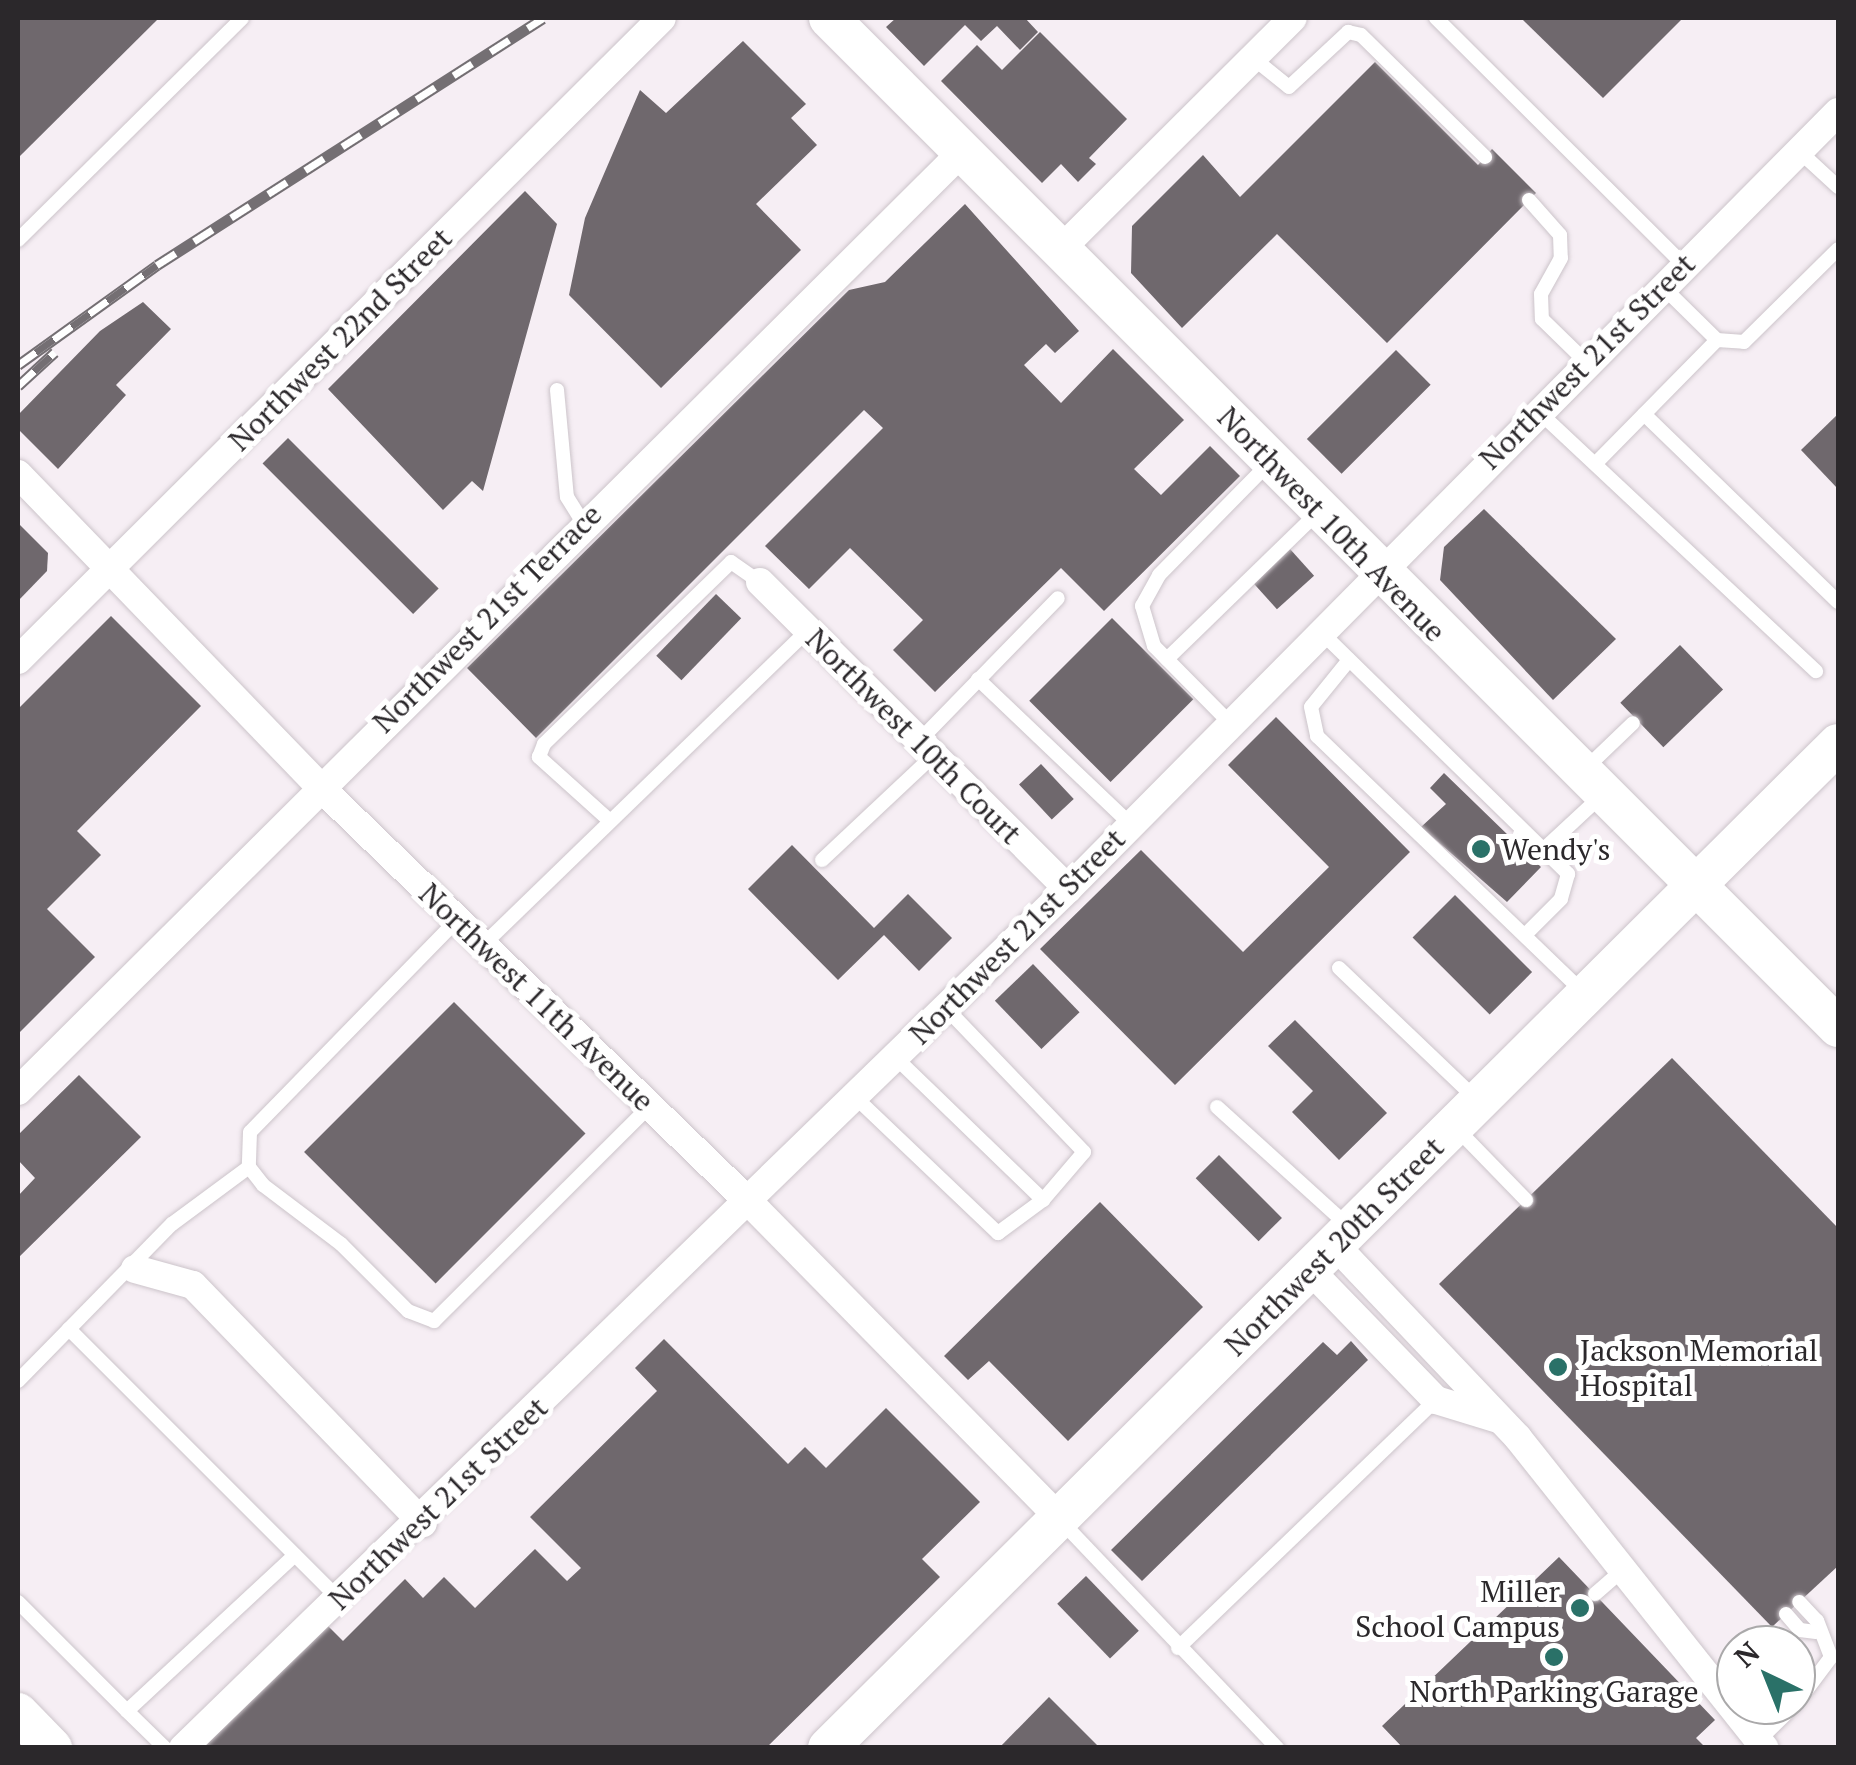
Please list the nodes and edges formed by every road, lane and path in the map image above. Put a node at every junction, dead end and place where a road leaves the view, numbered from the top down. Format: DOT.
graph roads {
  1 [pos="242,18"];
  2 [pos="662,18"];
  3 [pos="829,18"];
  4 [pos="1294,18"];
  5 [pos="1436,18"];
  6 [pos="1253,58"];
  7 [pos="1838,112"];
  8 [pos="962,151"];
  9 [pos="1800,151"];
  10 [pos="1485,157"];
  11 [pos="1838,187"];
  12 [pos="1530,200"];
  13 [pos="18,240"];
  14 [pos="1061,249"];
  15 [pos="1838,250"];
  16 [pos="1684,266"];
  17 [pos="1663,286"];
  18 [pos="1717,340"];
  19 [pos="1586,362"];
  20 [pos="557,390"];
  21 [pos="1538,410"];
  22 [pos="1644,414"];
  23 [pos="1271,461"];
  24 [pos="1598,462"];
  25 [pos="18,474"];
  26 [pos="1320,511"];
  27 [pos="582,521"];
  28 [pos="109,568"];
  29 [pos="1376,571"];
  30 [pos="760,582"];
  31 [pos="1058,598"];
  32 [pos="1838,602"];
  33 [pos="808,630"];
  34 [pos="1318,630"];
  35 [pos="1167,659"];
  36 [pos="18,660"];
  37 [pos="1349,660"];
  38 [pos="1816,671"];
  39 [pos="978,679"];
  40 [pos="1229,722"];
  41 [pos="1633,723"];
  42 [pos="1838,744"];
  43 [pos="926,748"];
  44 [pos="1590,785"];
  45 [pos="319,786"];
  46 [pos="610,821"];
  47 [pos="1130,824"];
  48 [pos="1543,850"];
  49 [pos="822,860"];
  50 [pos="1696,886"];
  51 [pos="1068,889"];
  52 [pos="457,920"];
  53 [pos="1526,934"];
  54 [pos="482,945"];
  55 [pos="1339,968"];
  56 [pos="1586,995"];
  57 [pos="946,1008"];
  58 [pos="1838,1026"];
  59 [pos="895,1057"];
  60 [pos="18,1091"];
  61 [pos="854,1096"];
  62 [pos="650,1106"];
  63 [pos="1217,1107"];
  64 [pos="1467,1114"];
  65 [pos="250,1167"];
  66 [pos="747,1200"];
  67 [pos="1044,1200"];
  68 [pos="1526,1200"];
  69 [pos="1332,1248"];
  70 [pos="134,1269"];
  71 [pos="70,1328"];
  72 [pos="18,1381"];
  73 [pos="1436,1400"];
  74 [pos="1500,1420"];
  75 [pos="1058,1518"];
  76 [pos="423,1522"];
  77 [pos="296,1555"];
  78 [pos="1624,1569"];
  79 [pos="1595,1594"];
  80 [pos="338,1598"];
  81 [pos="18,1602"];
  82 [pos="1799,1602"];
  83 [pos="1786,1614"];
  84 [pos="1796,1625"];
  85 [pos="1816,1632"];
  86 [pos="1178,1648"];
  87 [pos="1816,1683"];
  88 [pos="128,1712"];
  89 [pos="18,1713"];
  90 [pos="1777,1725"];
  91 [pos="1758,1745"];
  92 [pos="52,1748"];
  93 [pos="165,1748"];
  94 [pos="183,1748"];
  95 [pos="828,1748"];
  96 [pos="1277,1748"];
  1 -- 13 [label="lane"];
  2 -- 28 [label="street, Northwest 22nd Street"];
  3 -- 8 [label="street, Northwest 10th Avenue"];
  4 -- 6 [label="street"];
  5 -- 16 [label="lane"];
  6 -- 10 [label="lane"];
  6 -- 14 [label="street"];
  7 -- 9 [label="street, Northwest 21st Street"];
  8 -- 14 [label="street, Northwest 10th Avenue"];
  8 -- 27 [label="street, Northwest 21st Terrace"];
  9 -- 11 [label="lane"];
  9 -- 16 [label="street, Northwest 21st Street"];
  12 -- 19 [label="lane"];
  14 -- 23 [label="street, Northwest 10th Avenue"];
  15 -- 18 [label="lane"];
  16 -- 17 [label="street, Northwest 21st Street"];
  17 -- 18 [label="lane"];
  17 -- 19 [label="street, Northwest 21st Street"];
  18 -- 22 [label="lane"];
  19 -- 21 [label="street, Northwest 21st Street"];
  20 -- 27 [label="lane"];
  21 -- 24 [label="lane"];
  21 -- 29 [label="street, Northwest 21st Street"];
  22 -- 24 [label="lane"];
  22 -- 32 [label="lane"];
  23 -- 26 [label="street, Northwest 10th Avenue"];
  23 -- 35 [label="lane"];
  24 -- 38 [label="lane"];
  25 -- 28 [label="street, Northwest 11th Avenue"];
  26 -- 29 [label="street, Northwest 10th Avenue"];
  26 -- 35 [label="lane"];
  27 -- 45 [label="street, Northwest 21st Terrace"];
  28 -- 36 [label="street, Northwest 22nd Street"];
  28 -- 45 [label="street, Northwest 11th Avenue"];
  29 -- 34 [label="street, Northwest 21st Street"];
  29 -- 44 [label="street, Northwest 10th Avenue"];
  30 -- 33 [label="street, Northwest 10th Court"];
  30 -- 46 [label="lane"];
  31 -- 39 [label="lane"];
  33 -- 43 [label="street, Northwest 10th Court"];
  33 -- 46 [label="lane"];
  34 -- 37 [label="lane"];
  34 -- 40 [label="street, Northwest 21st Street"];
  35 -- 40 [label="lane"];
  37 -- 48 [label="lane"];
  37 -- 53 [label="lane"];
  39 -- 43 [label="lane"];
  39 -- 47 [label="lane"];
  40 -- 47 [label="street, Northwest 21st Street"];
  41 -- 44 [label="lane"];
  42 -- 50 [label="street, Northwest 20th Street"];
  43 -- 49 [label="lane"];
  43 -- 51 [label="street, Northwest 10th Court"];
  44 -- 48 [label="lane"];
  44 -- 50 [label="street, Northwest 10th Avenue"];
  45 -- 52 [label="street, Northwest 11th Avenue"];
  45 -- 60 [label="street, Northwest 21st Terrace"];
  46 -- 54 [label="lane"];
  47 -- 51 [label="street, Northwest 21st Street"];
  48 -- 53 [label="lane"];
  50 -- 56 [label="street, Northwest 20th Street"];
  50 -- 58 [label="street, Northwest 10th Avenue"];
  51 -- 57 [label="street, Northwest 21st Street"];
  52 -- 54 [label="street, Northwest 11th Avenue"];
  52 -- 65 [label="lane"];
  53 -- 56 [label="lane"];
  54 -- 62 [label="street, Northwest 11th Avenue"];
  55 -- 64 [label="lane"];
  56 -- 64 [label="street, Northwest 20th Street"];
  57 -- 59 [label="street, Northwest 21st Street"];
  57 -- 67 [label="lane"];
  59 -- 61 [label="street, Northwest 21st Street"];
  59 -- 67 [label="lane"];
  61 -- 66 [label="street, Northwest 21st Street"];
  61 -- 67 [label="lane"];
  62 -- 65 [label="lane"];
  62 -- 66 [label="street, Northwest 11th Avenue"];
  63 -- 69 [label="lane"];
  64 -- 68 [label="lane"];
  64 -- 69 [label="street, Northwest 20th Street"];
  65 -- 70 [label="lane"];
  66 -- 75 [label="street, Northwest 11th Avenue"];
  66 -- 76 [label="street, Northwest 21st Street"];
  69 -- 73 [label="street"];
  69 -- 74 [label="street"];
  69 -- 75 [label="street, Northwest 20th Street"];
  70 -- 71 [label="lane"];
  70 -- 76 [label="street"];
  71 -- 72 [label="lane"];
  71 -- 77 [label="lane"];
  73 -- 74 [label="street"];
  73 -- 86 [label="lane"];
  74 -- 78 [label="street"];
  75 -- 86 [label="lane"];
  75 -- 95 [label="street, Northwest 20th Street"];
  76 -- 80 [label="street, Northwest 21st Street"];
  77 -- 80 [label="lane"];
  77 -- 88 [label="lane"];
  78 -- 79 [label="lane"];
  78 -- 91 [label="street"];
  80 -- 94 [label="street, Northwest 21st Street"];
  81 -- 88 [label="lane"];
  82 -- 85 [label="lane"];
  83 -- 84 [label="lane"];
  85 -- 87 [label="lane"];
  86 -- 96 [label="lane"];
  88 -- 93 [label="lane"];
  89 -- 92 [label="street"];
  90 -- 91 [label="lane"];
}
